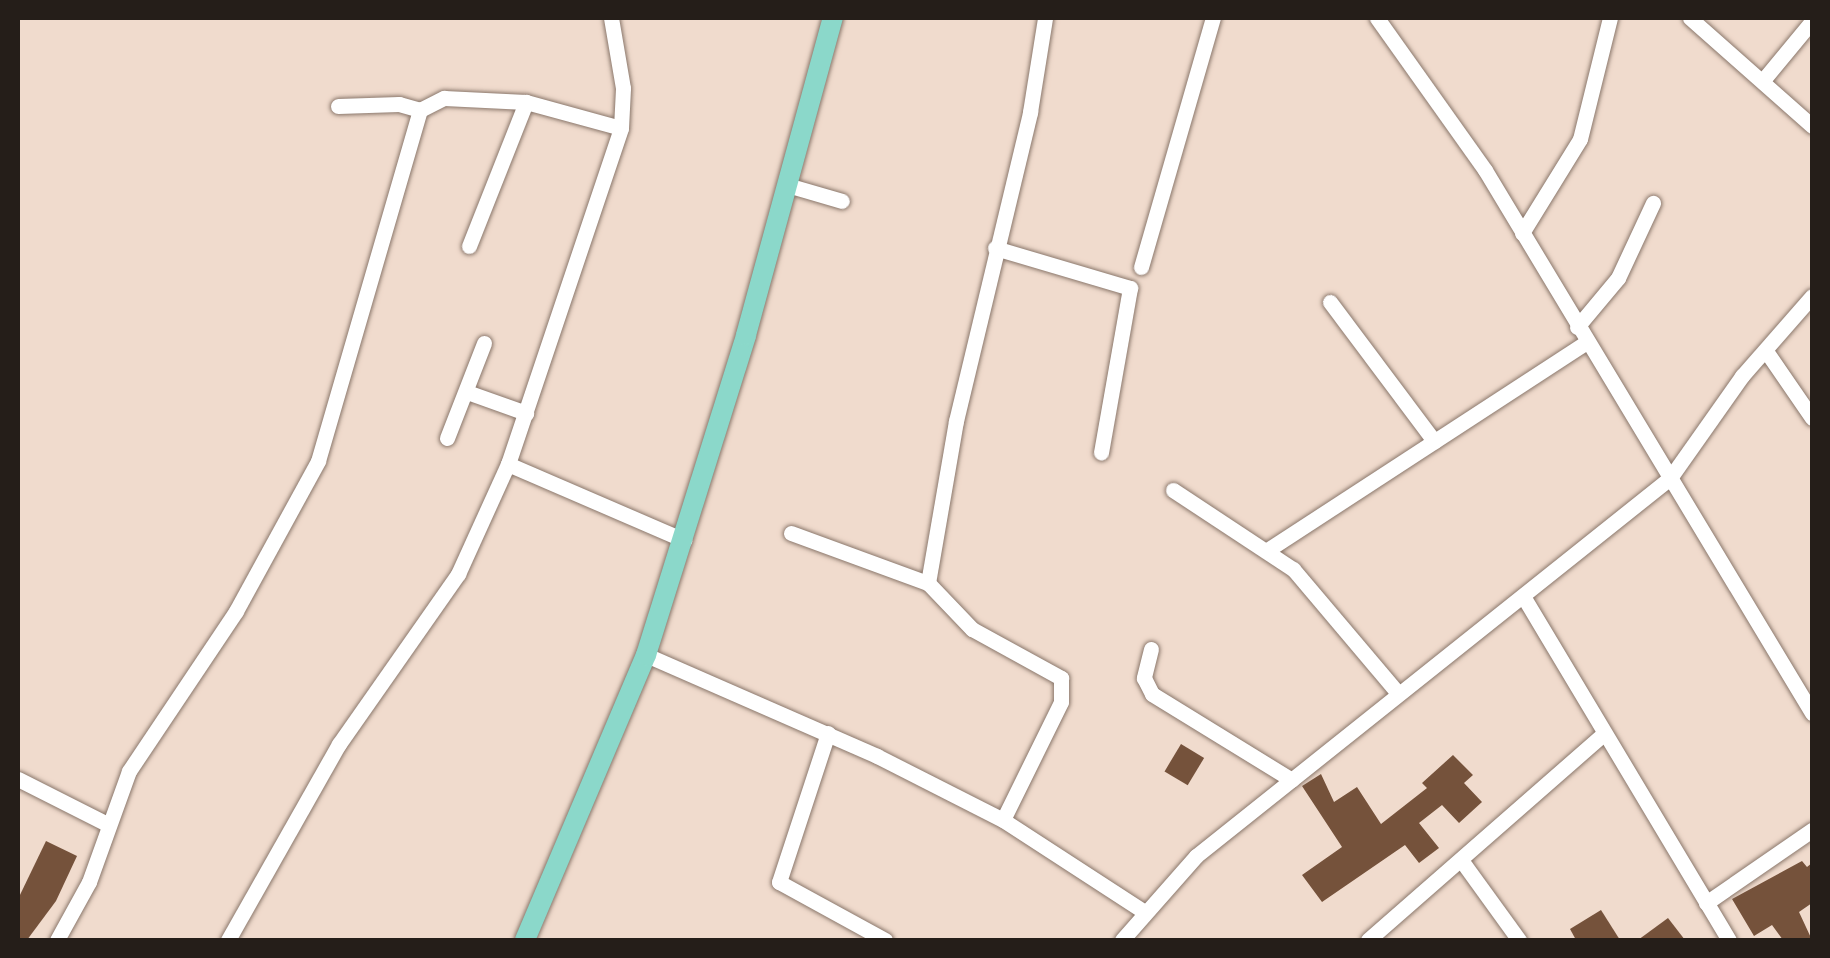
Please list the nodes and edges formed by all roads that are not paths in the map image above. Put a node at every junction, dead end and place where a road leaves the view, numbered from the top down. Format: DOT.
graph roads {
  1 [pos="611,18"];
  2 [pos="833,18"];
  3 [pos="1046,18"];
  4 [pos="1213,18"];
  5 [pos="1378,18"];
  6 [pos="1610,18"];
  7 [pos="1690,18"];
  8 [pos="1812,21"];
  9 [pos="1764,79"];
  10 [pos="526,102"];
  11 [pos="338,106"];
  12 [pos="420,110"];
  13 [pos="1812,126"];
  14 [pos="621,128"];
  15 [pos="786,185"];
  16 [pos="842,201"];
  17 [pos="1653,203"];
  18 [pos="1522,233"];
  19 [pos="469,246"];
  20 [pos="995,248"];
  21 [pos="1141,267"];
  22 [pos="1812,296"];
  23 [pos="1330,302"];
  24 [pos="1577,327"];
  25 [pos="1586,342"];
  26 [pos="484,344"];
  27 [pos="1766,351"];
  28 [pos="467,392"];
  29 [pos="526,413"];
  30 [pos="1812,418"];
  31 [pos="447,438"];
  32 [pos="1434,441"];
  33 [pos="1101,452"];
  34 [pos="508,464"];
  35 [pos="1670,478"];
  36 [pos="1172,490"];
  37 [pos="791,533"];
  38 [pos="684,540"];
  39 [pos="1269,549"];
  40 [pos="928,583"];
  41 [pos="1523,596"];
  42 [pos="1151,649"];
  43 [pos="646,655"];
  44 [pos="1806,690"];
  45 [pos="1397,692"];
  46 [pos="1812,713"];
  47 [pos="828,733"];
  48 [pos="1603,734"];
  49 [pos="18,779"];
  50 [pos="1292,780"];
  51 [pos="1003,820"];
  52 [pos="106,823"];
  53 [pos="1812,830"];
  54 [pos="1461,860"];
  55 [pos="1706,903"];
  56 [pos="1143,911"];
  57 [pos="57,940"];
  58 [pos="228,940"];
  59 [pos="525,940"];
  60 [pos="884,940"];
  61 [pos="1122,940"];
  62 [pos="1368,940"];
  63 [pos="1519,940"];
  64 [pos="1729,940"];
  1 -- 14 [label="street"];
  2 -- 15 [label="main road"];
  3 -- 20 [label="street"];
  4 -- 21 [label="street"];
  5 -- 18 [label="street"];
  6 -- 18 [label="street"];
  7 -- 9 [label="street"];
  8 -- 9 [label="street"];
  9 -- 13 [label="street"];
  10 -- 12 [label="street"];
  10 -- 14 [label="street"];
  10 -- 19 [label="street"];
  11 -- 12 [label="street"];
  12 -- 52 [label="street"];
  14 -- 29 [label="street"];
  15 -- 16 [label="street"];
  15 -- 38 [label="main road"];
  17 -- 24 [label="street"];
  18 -- 24 [label="street"];
  20 -- 33 [label="street"];
  20 -- 40 [label="street"];
  22 -- 27 [label="street"];
  23 -- 32 [label="street"];
  24 -- 25 [label="street"];
  25 -- 32 [label="street"];
  25 -- 35 [label="street"];
  26 -- 28 [label="street"];
  27 -- 30 [label="street"];
  27 -- 35 [label="street"];
  28 -- 29 [label="street"];
  28 -- 31 [label="street"];
  29 -- 34 [label="street"];
  32 -- 39 [label="street"];
  34 -- 38 [label="street"];
  34 -- 58 [label="street"];
  35 -- 41 [label="street"];
  35 -- 44 [label="street"];
  36 -- 39 [label="street"];
  37 -- 40 [label="street"];
  38 -- 43 [label="main road"];
  39 -- 45 [label="street"];
  40 -- 51 [label="street"];
  41 -- 45 [label="street"];
  41 -- 48 [label="street"];
  42 -- 50 [label="street"];
  43 -- 47 [label="street"];
  43 -- 59 [label="main road"];
  44 -- 46 [label="street"];
  45 -- 50 [label="street"];
  47 -- 51 [label="street"];
  47 -- 60 [label="street"];
  48 -- 54 [label="street"];
  48 -- 55 [label="street"];
  49 -- 52 [label="street"];
  50 -- 56 [label="street"];
  51 -- 56 [label="street"];
  52 -- 57 [label="street"];
  53 -- 55 [label="street"];
  54 -- 62 [label="street"];
  54 -- 63 [label="street"];
  55 -- 64 [label="street"];
  56 -- 61 [label="street"];
}
